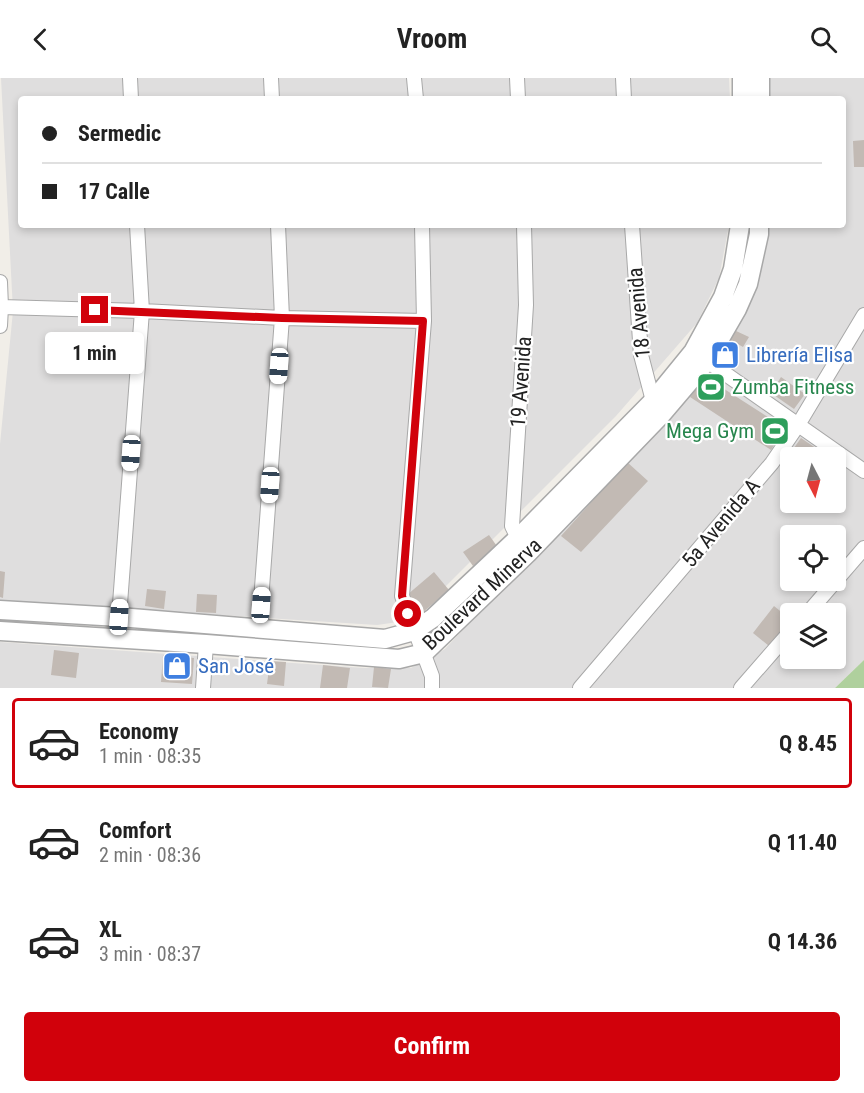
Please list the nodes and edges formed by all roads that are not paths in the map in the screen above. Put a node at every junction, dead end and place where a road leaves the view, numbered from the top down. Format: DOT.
graph roads {
  1 [pos="129,78"];
  2 [pos="272,78"];
  3 [pos="414,78"];
  4 [pos="517,78"];
  5 [pos="623,78"];
  6 [pos="742,78"];
  7 [pos="760,78"];
  8 [pos="131,96"];
  9 [pos="272,96"];
  10 [pos="416,96"];
  11 [pos="518,96"];
  12 [pos="624,96"];
  13 [pos="742,96"];
  14 [pos="760,96"];
  15 [pos="137,228"];
  16 [pos="278,228"];
  17 [pos="422,228"];
  18 [pos="524,228"];
  19 [pos="632,228"];
  20 [pos="740,228"];
  21 [pos="759,228"];
  22 [pos="0,282"];
  23 [pos="2,307"];
  24 [pos="142,311"];
  25 [pos="864,315"];
  26 [pos="282,318"];
  27 [pos="423,321"];
  28 [pos="0,326"];
  29 [pos="700,357"];
  30 [pos="652,401"];
  31 [pos="798,425"];
  32 [pos="864,471"];
  33 [pos="518,538"];
  34 [pos="864,548"];
  35 [pos="816,603"];
  36 [pos="0,610"];
  37 [pos="119,617"];
  38 [pos="259,628"];
  39 [pos="0,631"];
  40 [pos="414,631"];
  41 [pos="780,643"];
  42 [pos="206,644"];
  43 [pos="424,653"];
  44 [pos="203,688"];
  45 [pos="432,688"];
  46 [pos="580,688"];
  47 [pos="741,688"];
  1 -- 8 [label="street"];
  2 -- 9 [label="street"];
  3 -- 10 [label="street"];
  4 -- 11 [label="street"];
  5 -- 12 [label="street"];
  6 -- 13 [label="street"];
  7 -- 14 [label="street"];
  15 -- 24 [label="street"];
  16 -- 26 [label="street"];
  17 -- 27 [label="street"];
  18 -- 33 [label="street, 19 Avenida"];
  19 -- 30 [label="street, 18 Avenida"];
  20 -- 29 [label="street, Boulevard Minerva"];
  21 -- 29 [label="street, Boulevard Minerva"];
  22 -- 23 [label="street"];
  23 -- 24 [label="street"];
  23 -- 28 [label="street"];
  24 -- 26 [label="street"];
  24 -- 37 [label="street"];
  25 -- 31 [label="street, 5a Avenida A"];
  26 -- 27 [label="street"];
  26 -- 38 [label="street"];
  27 -- 40 [label="street"];
  29 -- 30 [label="street, Boulevard Minerva"];
  29 -- 31 [label="street"];
  29 -- 43 [label="street, Boulevard Minerva"];
  30 -- 33 [label="street, Boulevard Minerva"];
  31 -- 32 [label="street"];
  31 -- 46 [label="street, 5a Avenida A"];
  33 -- 40 [label="street, Boulevard Minerva"];
  34 -- 35 [label="street"];
  36 -- 37 [label="street, Boulevard Minerva"];
  37 -- 38 [label="street, Boulevard Minerva"];
  38 -- 40 [label="street, Boulevard Minerva"];
  39 -- 42 [label="street, Boulevard Minerva"];
  40 -- 43 [label="street"];
  41 -- 47 [label="street"];
  42 -- 43 [label="street, Boulevard Minerva"];
  42 -- 44 [label="street"];
  43 -- 45 [label="street"];
}
